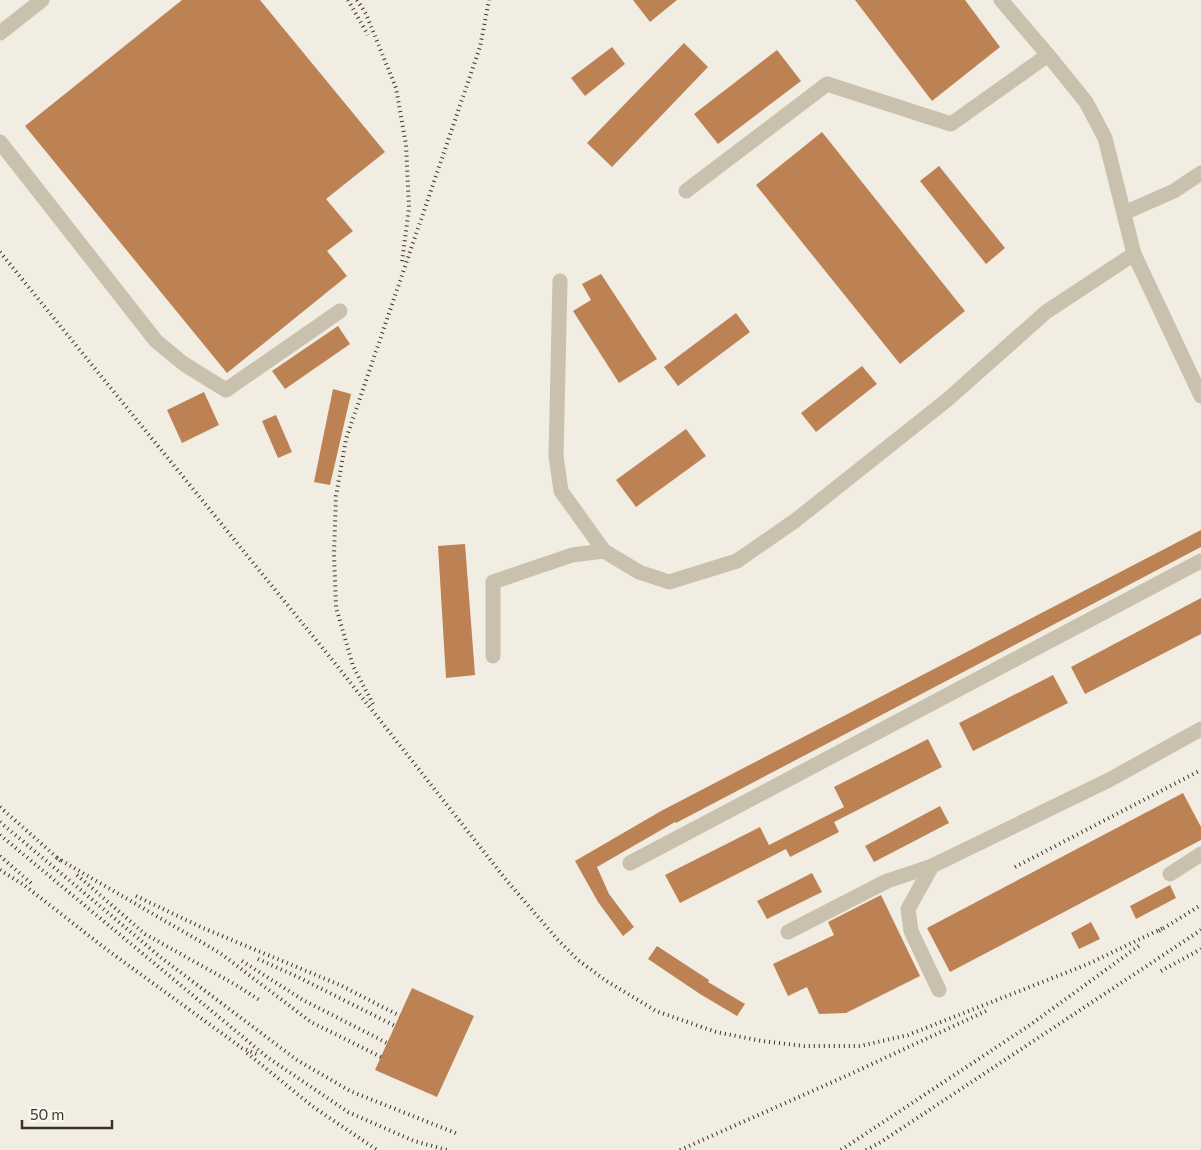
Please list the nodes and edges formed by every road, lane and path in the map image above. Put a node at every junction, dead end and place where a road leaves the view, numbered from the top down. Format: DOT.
graph roads {
  1 [pos="42,0"];
  2 [pos="1001,0"];
  3 [pos="0,33"];
  4 [pos="1048,55"];
  5 [pos="0,142"];
  6 [pos="1201,172"];
  7 [pos="686,191"];
  8 [pos="1124,213"];
  9 [pos="1134,254"];
  10 [pos="560,281"];
  11 [pos="340,310"];
  12 [pos="1201,396"];
  13 [pos="604,551"];
  14 [pos="1201,561"];
  15 [pos="493,656"];
  16 [pos="1201,729"];
  17 [pos="1201,854"];
  18 [pos="630,863"];
  19 [pos="932,866"];
  20 [pos="1170,874"];
  21 [pos="788,932"];
  22 [pos="938,990"];
  1 -- 3 [label="lane"];
  2 -- 4 [label="lane"];
  4 -- 7 [label="lane"];
  4 -- 8 [label="lane"];
  5 -- 11 [label="lane"];
  6 -- 8 [label="lane"];
  8 -- 9 [label="lane"];
  9 -- 12 [label="lane"];
  9 -- 13 [label="lane"];
  10 -- 13 [label="lane"];
  13 -- 15 [label="lane"];
  14 -- 18 [label="lane"];
  16 -- 19 [label="lane"];
  17 -- 20 [label="lane"];
  19 -- 21 [label="lane"];
  19 -- 22 [label="lane"];
}
